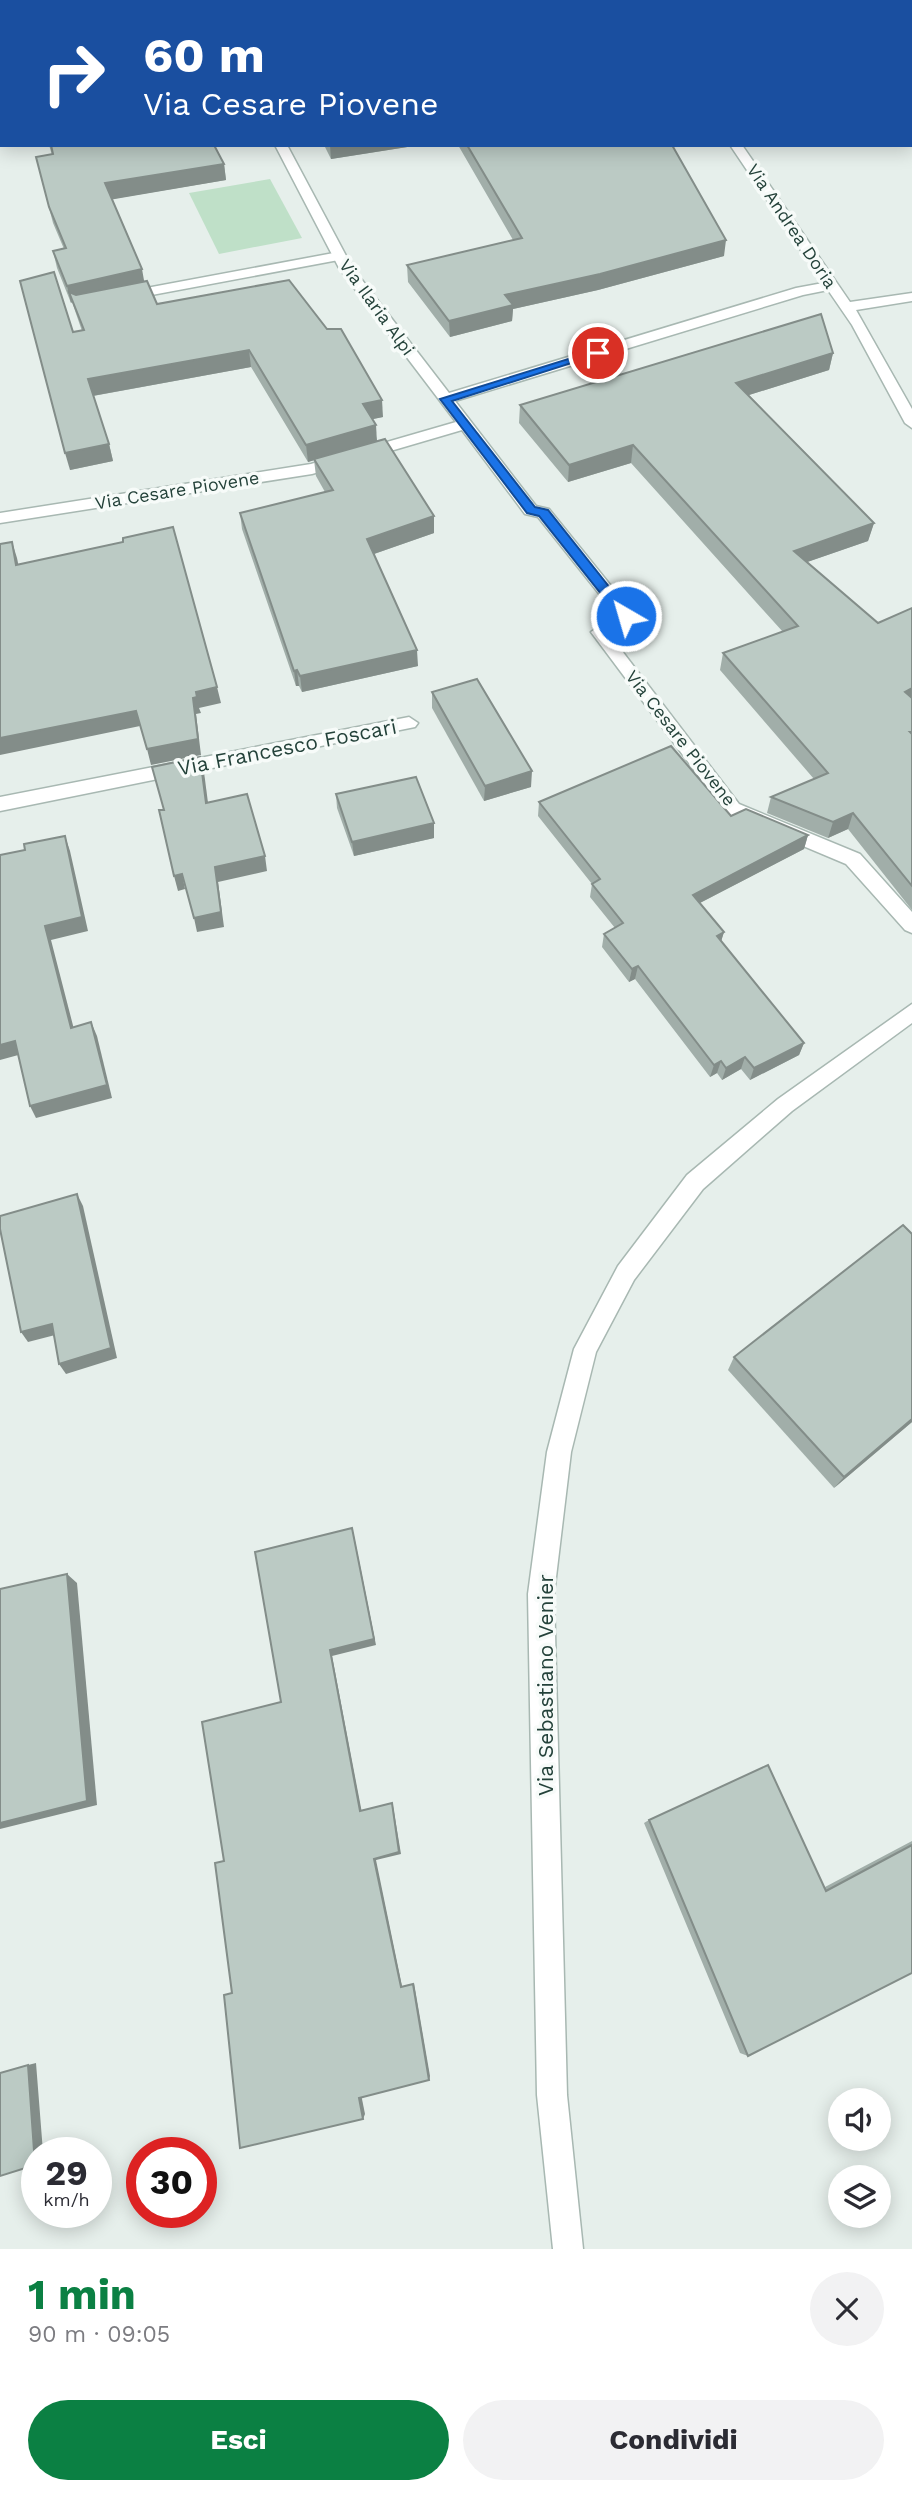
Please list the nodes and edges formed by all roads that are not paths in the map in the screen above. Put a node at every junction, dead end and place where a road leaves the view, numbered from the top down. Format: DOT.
graph roads {
  1 [pos="282,147"];
  2 [pos="737,147"];
  3 [pos="339,256"];
  4 [pos="833,285"];
  5 [pos="912,297"];
  6 [pos="105,300"];
  7 [pos="847,307"];
  8 [pos="445,399"];
  9 [pos="465,424"];
  10 [pos="912,424"];
  11 [pos="0,518"];
  12 [pos="409,723"];
  13 [pos="0,804"];
  14 [pos="912,925"];
  15 [pos="912,1012"];
  16 [pos="568,2249"];
  1 -- 3 [label="street, Via Ilaria Alpi"];
  2 -- 4 [label="street, Via Andrea Doria"];
  3 -- 6 [label="street"];
  3 -- 8 [label="street, Via Ilaria Alpi"];
  4 -- 7 [label="street, Via Andrea Doria"];
  4 -- 8 [label="street"];
  5 -- 7 [label="street, Via Andrea Doria"];
  7 -- 10 [label="street, Via Andrea Doria"];
  8 -- 9 [label="street, Via Ilaria Alpi"];
  9 -- 11 [label="street, Via Cesare Piovene"];
  9 -- 14 [label="street, Via Cesare Piovene"];
  12 -- 13 [label="street, Via Francesco Foscari"];
  15 -- 16 [label="street, Via Sebastiano Venier"];
}
